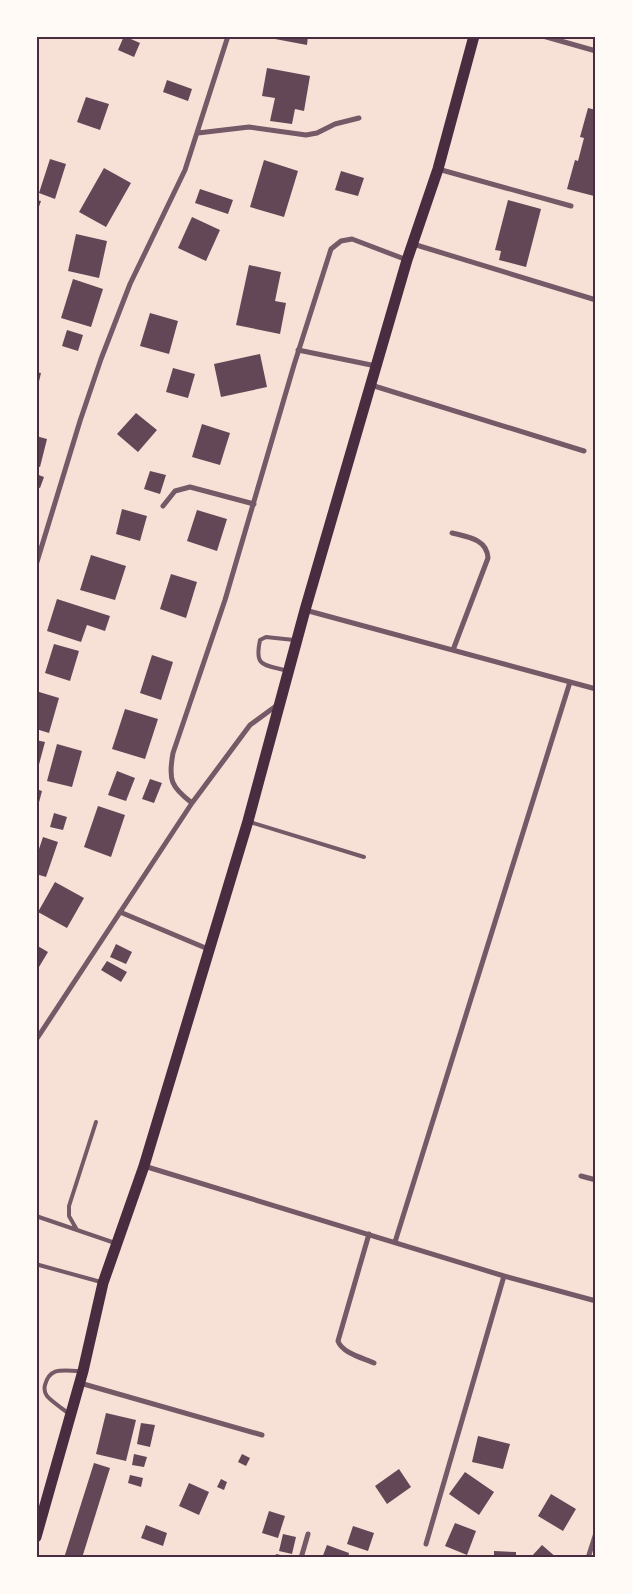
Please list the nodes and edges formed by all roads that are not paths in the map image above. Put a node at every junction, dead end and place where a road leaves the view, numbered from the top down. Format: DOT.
graph roads {
  1 [pos="228,36"];
  2 [pos="474,36"];
  3 [pos="544,36"];
  4 [pos="596,51"];
  5 [pos="358,118"];
  6 [pos="198,133"];
  7 [pos="438,169"];
  8 [pos="571,206"];
  9 [pos="412,244"];
  10 [pos="407,260"];
  11 [pos="596,300"];
  12 [pos="298,350"];
  13 [pos="376,366"];
  14 [pos="371,385"];
  15 [pos="584,451"];
  16 [pos="254,504"];
  17 [pos="163,506"];
  18 [pos="452,533"];
  19 [pos="36,565"];
  20 [pos="305,610"];
  21 [pos="297,640"];
  22 [pos="453,650"];
  23 [pos="289,672"];
  24 [pos="570,682"];
  25 [pos="596,689"];
  26 [pos="281,702"];
  27 [pos="192,803"];
  28 [pos="248,821"];
  29 [pos="364,857"];
  30 [pos="120,912"];
  31 [pos="208,949"];
  32 [pos="36,1040"];
  33 [pos="96,1122"];
  34 [pos="144,1166"];
  35 [pos="581,1176"];
  36 [pos="596,1180"];
  37 [pos="36,1216"];
  38 [pos="77,1230"];
  39 [pos="368,1234"];
  40 [pos="395,1242"];
  41 [pos="117,1243"];
  42 [pos="39,1264"];
  43 [pos="504,1276"];
  44 [pos="103,1283"];
  45 [pos="596,1301"];
  46 [pos="374,1363"];
  47 [pos="82,1371"];
  48 [pos="79,1382"];
  49 [pos="70,1414"];
  50 [pos="262,1435"];
  51 [pos="596,1533"];
  52 [pos="308,1534"];
  53 [pos="36,1537"];
  54 [pos="426,1544"];
  55 [pos="301,1558"];
  56 [pos="588,1558"];
  1 -- 6 [label="street"];
  2 -- 7 [label="main road"];
  3 -- 4 [label="street"];
  5 -- 6 [label="street"];
  6 -- 19 [label="street"];
  7 -- 8 [label="street"];
  7 -- 9 [label="main road"];
  9 -- 10 [label="main road"];
  9 -- 11 [label="street"];
  10 -- 12 [label="street"];
  10 -- 13 [label="main road"];
  12 -- 13 [label="street"];
  12 -- 16 [label="street"];
  13 -- 14 [label="main road"];
  14 -- 15 [label="street"];
  14 -- 20 [label="main road"];
  16 -- 17 [label="street"];
  16 -- 27 [label="street"];
  18 -- 22 [label="street"];
  20 -- 21 [label="main road"];
  20 -- 22 [label="street"];
  21 -- 23 [label="main road"];
  21 -- 23 [label="lane"];
  22 -- 24 [label="street"];
  23 -- 26 [label="main road"];
  24 -- 25 [label="street"];
  24 -- 40 [label="street"];
  26 -- 27 [label="street"];
  26 -- 28 [label="main road"];
  27 -- 30 [label="street"];
  28 -- 29 [label="lane"];
  28 -- 31 [label="main road"];
  30 -- 31 [label="street"];
  30 -- 32 [label="street"];
  31 -- 34 [label="main road"];
  33 -- 38 [label="lane"];
  34 -- 39 [label="street"];
  34 -- 41 [label="main road"];
  35 -- 36 [label="street"];
  37 -- 38 [label="lane"];
  38 -- 41 [label="lane"];
  39 -- 40 [label="street"];
  39 -- 46 [label="street"];
  40 -- 43 [label="street"];
  41 -- 44 [label="main road"];
  42 -- 44 [label="lane"];
  43 -- 45 [label="street"];
  43 -- 54 [label="street"];
  44 -- 47 [label="main road"];
  47 -- 48 [label="main road"];
  47 -- 49 [label="lane"];
  48 -- 49 [label="main road"];
  48 -- 50 [label="street"];
  49 -- 53 [label="main road"];
  51 -- 56 [label="street"];
  52 -- 55 [label="street"];
}
